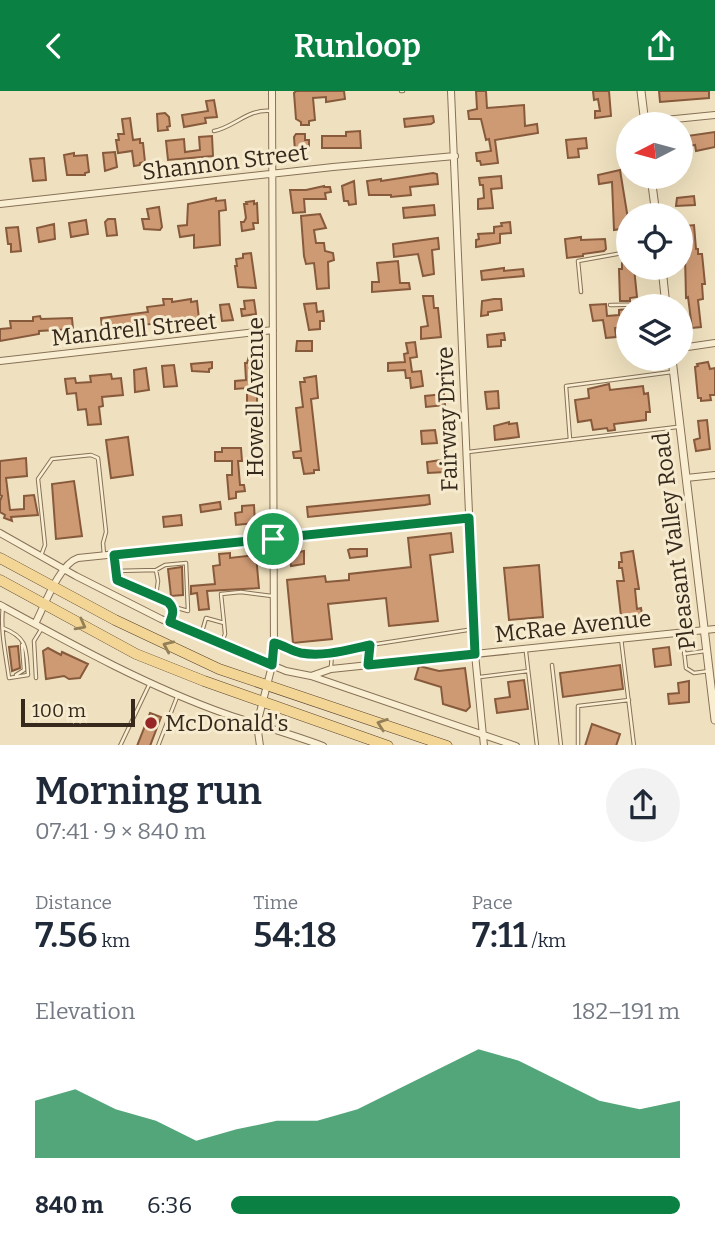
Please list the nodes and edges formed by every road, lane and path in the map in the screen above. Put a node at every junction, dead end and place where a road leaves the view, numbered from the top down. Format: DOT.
graph roads {
  1 [pos="272,91"];
  2 [pos="451,91"];
  3 [pos="642,91"];
  4 [pos="272,111"];
  5 [pos="644,112"];
  6 [pos="715,115"];
  7 [pos="693,118"];
  8 [pos="214,131"];
  9 [pos="455,156"];
  10 [pos="272,174"];
  11 [pos="0,204"];
  12 [pos="616,254"];
  13 [pos="580,292"];
  14 [pos="616,305"];
  15 [pos="610,306"];
  16 [pos="273,330"];
  17 [pos="715,343"];
  18 [pos="693,346"];
  19 [pos="0,361"];
  20 [pos="674,372"];
  21 [pos="680,426"];
  22 [pos="570,440"];
  23 [pos="466,452"];
  24 [pos="715,475"];
  25 [pos="686,478"];
  26 [pos="469,518"];
  27 [pos="0,533"];
  28 [pos="273,539"];
  29 [pos="104,555"];
  30 [pos="114,555"];
  31 [pos="40,556"];
  32 [pos="0,558"];
  33 [pos="63,569"];
  34 [pos="156,570"];
  35 [pos="116,571"];
  36 [pos="0,580"];
  37 [pos="54,588"];
  38 [pos="273,596"];
  39 [pos="156,597"];
  40 [pos="45,605"];
  41 [pos="2,606"];
  42 [pos="173,606"];
  43 [pos="170,622"];
  44 [pos="224,623"];
  45 [pos="38,626"];
  46 [pos="3,628"];
  47 [pos="474,629"];
  48 [pos="715,629"];
  49 [pos="704,630"];
  50 [pos="682,632"];
  51 [pos="201,635"];
  52 [pos="621,639"];
  53 [pos="222,643"];
  54 [pos="274,643"];
  55 [pos="370,645"];
  56 [pos="525,648"];
  57 [pos="706,651"];
  58 [pos="332,653"];
  59 [pos="475,654"];
  60 [pos="684,654"];
  61 [pos="710,664"];
  62 [pos="272,665"];
  63 [pos="368,665"];
  64 [pos="552,665"];
  65 [pos="331,669"];
  66 [pos="528,671"];
  67 [pos="311,676"];
  68 [pos="476,677"];
  69 [pos="36,678"];
  70 [pos="150,682"];
  71 [pos="267,685"];
  72 [pos="178,694"];
  73 [pos="629,700"];
  74 [pos="263,701"];
  75 [pos="715,714"];
  76 [pos="257,724"];
  77 [pos="483,734"];
  78 [pos="120,745"];
  79 [pos="158,745"];
  80 [pos="260,745"];
  81 [pos="323,745"];
  82 [pos="388,745"];
  83 [pos="447,745"];
  84 [pos="484,745"];
  85 [pos="516,745"];
  86 [pos="537,745"];
  87 [pos="561,745"];
  88 [pos="578,745"];
  89 [pos="634,745"];
  1 -- 4 [label="street, Howell Avenue"];
  2 -- 9 [label="street, Fairway Drive"];
  3 -- 5 [label="street"];
  4 -- 8 [label="lane"];
  4 -- 10 [label="street, Howell Avenue"];
  6 -- 7 [label="street"];
  9 -- 10 [label="street, Shannon Street"];
  9 -- 23 [label="street, Fairway Drive"];
  10 -- 11 [label="street, Shannon Street"];
  10 -- 16 [label="street, Howell Avenue"];
  12 -- 13 [label="lane"];
  14 -- 15 [label="lane"];
  16 -- 19 [label="street, Mandrell Street"];
  16 -- 28 [label="street, Howell Avenue"];
  17 -- 18 [label="street"];
  20 -- 21 [label="street, Pleasant Valley Road"];
  20 -- 22 [label="lane"];
  21 -- 22 [label="lane"];
  21 -- 25 [label="street, Pleasant Valley Road"];
  22 -- 23 [label="lane"];
  23 -- 26 [label="street, Fairway Drive"];
  24 -- 25 [label="street"];
  25 -- 49 [label="street, Pleasant Valley Road"];
  26 -- 28 [label="street"];
  26 -- 47 [label="street, Fairway Drive"];
  27 -- 31 [label="street"];
  28 -- 30 [label="street"];
  28 -- 38 [label="street, Howell Avenue"];
  29 -- 30 [label="street"];
  29 -- 31 [label="lane"];
  29 -- 33 [label="street"];
  30 -- 35 [label="lane"];
  31 -- 33 [label="street"];
  32 -- 37 [label="main road"];
  33 -- 37 [label="street"];
  33 -- 43 [label="street"];
  34 -- 35 [label="lane"];
  34 -- 39 [label="lane"];
  34 -- 42 [label="lane"];
  35 -- 39 [label="lane"];
  36 -- 40 [label="main road"];
  37 -- 40 [label="street"];
  71 -- 37 [label="main road, one-way"];
  38 -- 44 [label="lane"];
  38 -- 54 [label="street, Howell Avenue"];
  39 -- 42 [label="lane"];
  40 -- 45 [label="street"];
  40 -- 74 [label="main road, one-way"];
  41 -- 45 [label="street"];
  41 -- 46 [label="lane"];
  42 -- 43 [label="lane"];
  43 -- 51 [label="street"];
  44 -- 51 [label="lane"];
  44 -- 53 [label="lane"];
  45 -- 69 [label="lane"];
  45 -- 70 [label="street"];
  46 -- 46 [label="lane"];
  47 -- 55 [label="lane"];
  47 -- 59 [label="street, Fairway Drive"];
  48 -- 49 [label="street, McRae Avenue"];
  49 -- 50 [label="street, McRae Avenue"];
  49 -- 57 [label="street, Pleasant Valley Road"];
  50 -- 52 [label="street, McRae Avenue"];
  50 -- 60 [label="lane"];
  51 -- 53 [label="street"];
  52 -- 56 [label="street, McRae Avenue"];
  52 -- 73 [label="lane"];
  53 -- 62 [label="street"];
  54 -- 58 [label="lane"];
  54 -- 62 [label="street, Howell Avenue"];
  55 -- 58 [label="lane"];
  55 -- 63 [label="lane"];
  56 -- 59 [label="street, McRae Avenue"];
  56 -- 66 [label="lane"];
  57 -- 60 [label="lane"];
  57 -- 61 [label="street, Pleasant Valley Road"];
  58 -- 65 [label="lane"];
  59 -- 63 [label="street, McRae Avenue"];
  59 -- 68 [label="street, Fairway Drive"];
  60 -- 61 [label="lane"];
  61 -- 75 [label="street, Pleasant Valley Road"];
  62 -- 67 [label="street"];
  62 -- 71 [label="street, Howell Avenue"];
  63 -- 65 [label="street, McRae Avenue"];
  64 -- 87 [label="lane"];
  65 -- 67 [label="street, McRae Avenue"];
  66 -- 68 [label="lane"];
  66 -- 86 [label="lane"];
  67 -- 77 [label="street"];
  68 -- 77 [label="street, Fairway Drive"];
  70 -- 72 [label="street"];
  70 -- 78 [label="lane"];
  71 -- 74 [label="street, Howell Avenue"];
  83 -- 71 [label="main road, one-way"];
  72 -- 76 [label="street"];
  72 -- 79 [label="lane"];
  73 -- 88 [label="lane"];
  73 -- 89 [label="lane"];
  74 -- 76 [label="street, Howell Avenue"];
  74 -- 82 [label="main road"];
  76 -- 80 [label="street"];
  76 -- 81 [label="street"];
  77 -- 84 [label="street, Fairway Drive"];
  77 -- 85 [label="street"];
}
